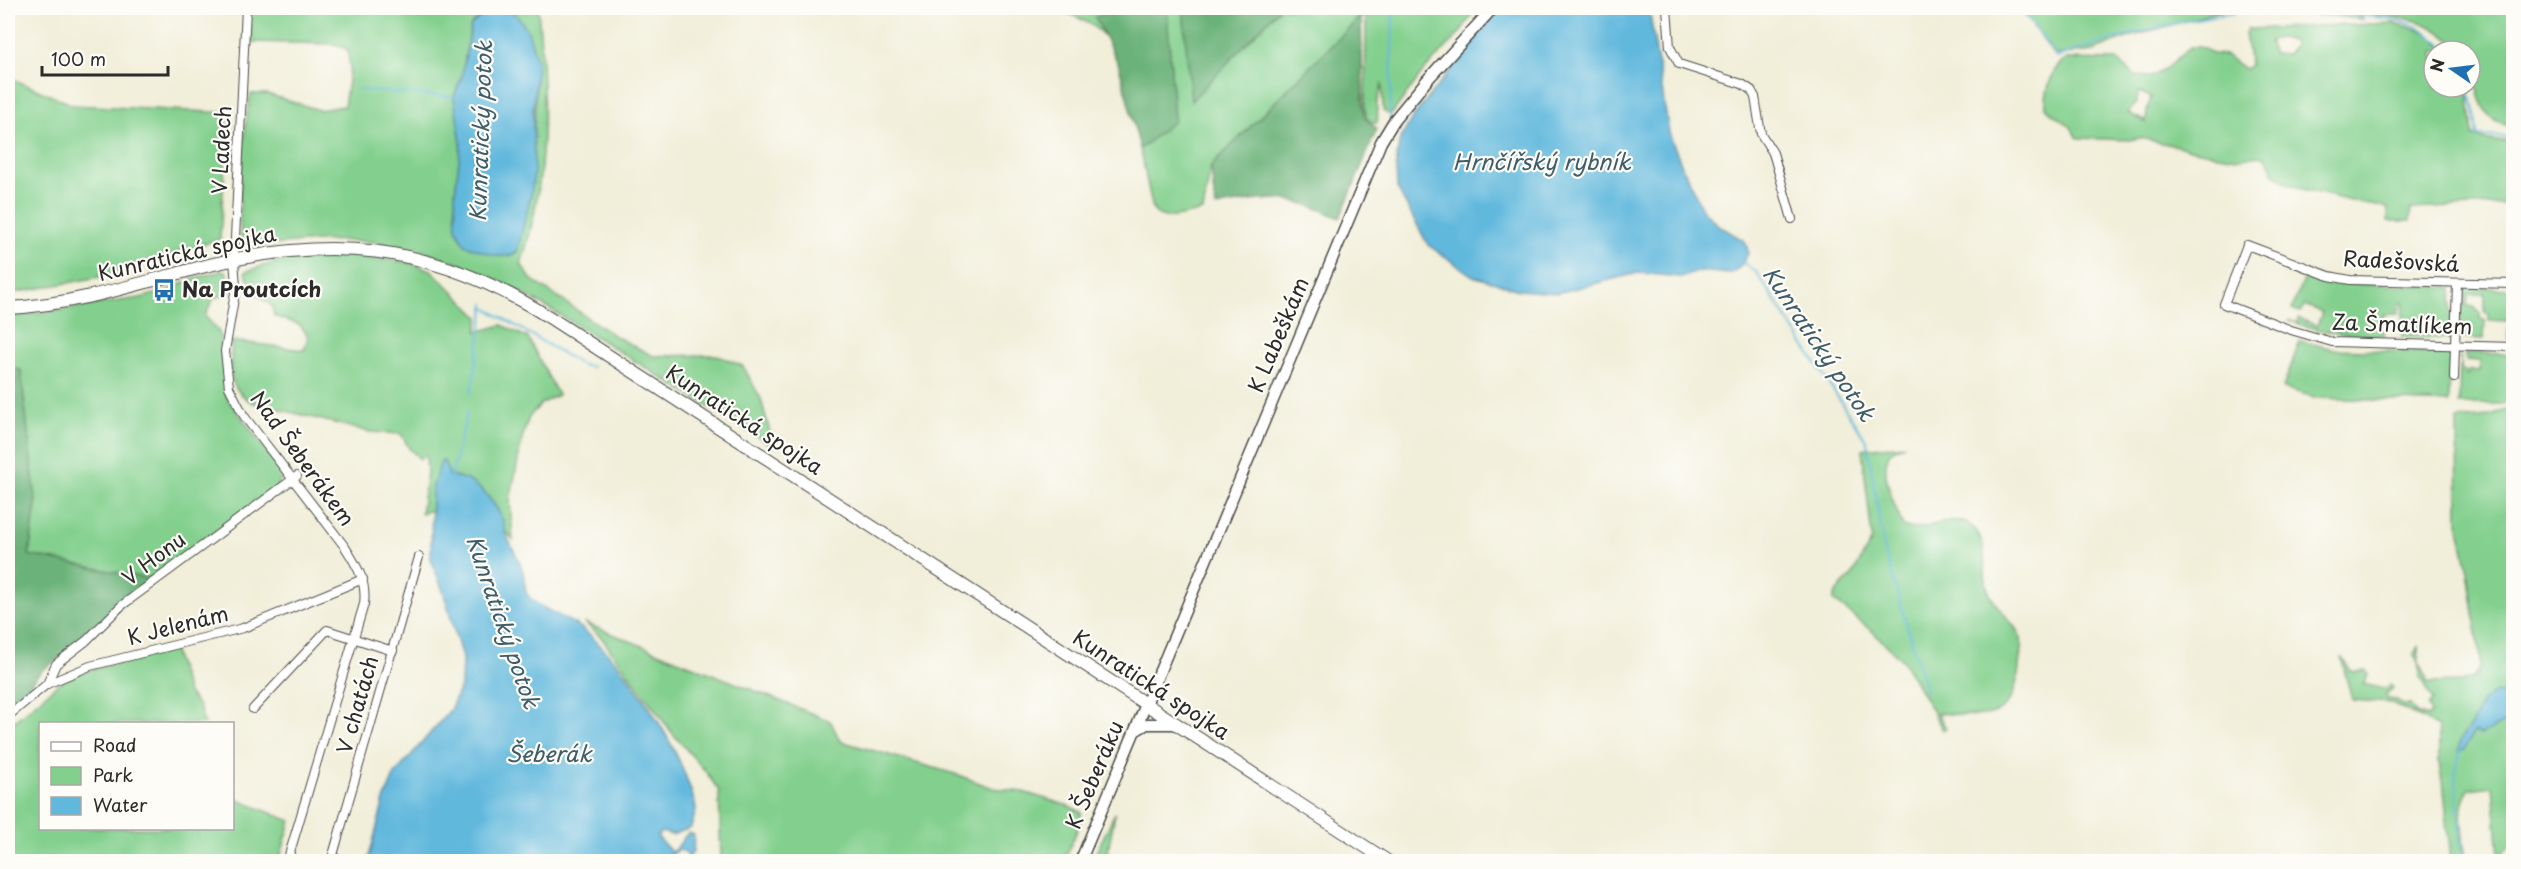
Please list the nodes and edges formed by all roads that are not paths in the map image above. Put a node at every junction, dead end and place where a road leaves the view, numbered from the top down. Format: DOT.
graph roads {
  1 [pos="246,8"];
  2 [pos="1492,8"];
  3 [pos="1667,8"];
  4 [pos="1792,219"];
  5 [pos="234,259"];
  6 [pos="2457,283"];
  7 [pos="2514,284"];
  8 [pos="2224,304"];
  9 [pos="8,308"];
  10 [pos="2454,345"];
  11 [pos="2514,347"];
  12 [pos="2454,378"];
  13 [pos="295,478"];
  14 [pos="419,557"];
  15 [pos="363,579"];
  16 [pos="354,638"];
  17 [pos="393,651"];
  18 [pos="1158,675"];
  19 [pos="47,684"];
  20 [pos="1119,688"];
  21 [pos="1146,704"];
  22 [pos="254,709"];
  23 [pos="8,716"];
  24 [pos="1175,724"];
  25 [pos="1135,731"];
  26 [pos="288,861"];
  27 [pos="331,861"];
  28 [pos="1080,861"];
  29 [pos="1389,861"];
  1 -- 5 [label="street, V Ladech"];
  2 -- 18 [label="street, K Labeškám"];
  3 -- 4 [label="street"];
  5 -- 9 [label="main road, Kunratická spojka"];
  5 -- 13 [label="street, Nad Šeberákem"];
  5 -- 20 [label="main road, Kunratická spojka"];
  6 -- 7 [label="street, Radešovská"];
  6 -- 8 [label="street, Radešovská"];
  6 -- 10 [label="street"];
  8 -- 10 [label="street, Za Šmatlíkem"];
  10 -- 11 [label="street, Za Šmatlíkem"];
  10 -- 12 [label="street"];
  13 -- 15 [label="street, Nad Šeberákem"];
  13 -- 19 [label="street, V Honu"];
  14 -- 17 [label="street, V chatách"];
  15 -- 16 [label="street"];
  15 -- 19 [label="street, K Jelenám"];
  16 -- 17 [label="street"];
  16 -- 22 [label="street"];
  16 -- 26 [label="street"];
  17 -- 27 [label="street, V chatách"];
  18 -- 20 [label="street"];
  18 -- 21 [label="street, K Labeškám"];
  19 -- 23 [label="street, K Jelenám"];
  20 -- 21 [label="main road, Kunratická spojka"];
  21 -- 24 [label="main road, Kunratická spojka"];
  21 -- 25 [label="street, K Šeberáku"];
  24 -- 25 [label="street"];
  24 -- 29 [label="main road, Kunratická spojka"];
  25 -- 28 [label="street, K Šeberáku"];
}
